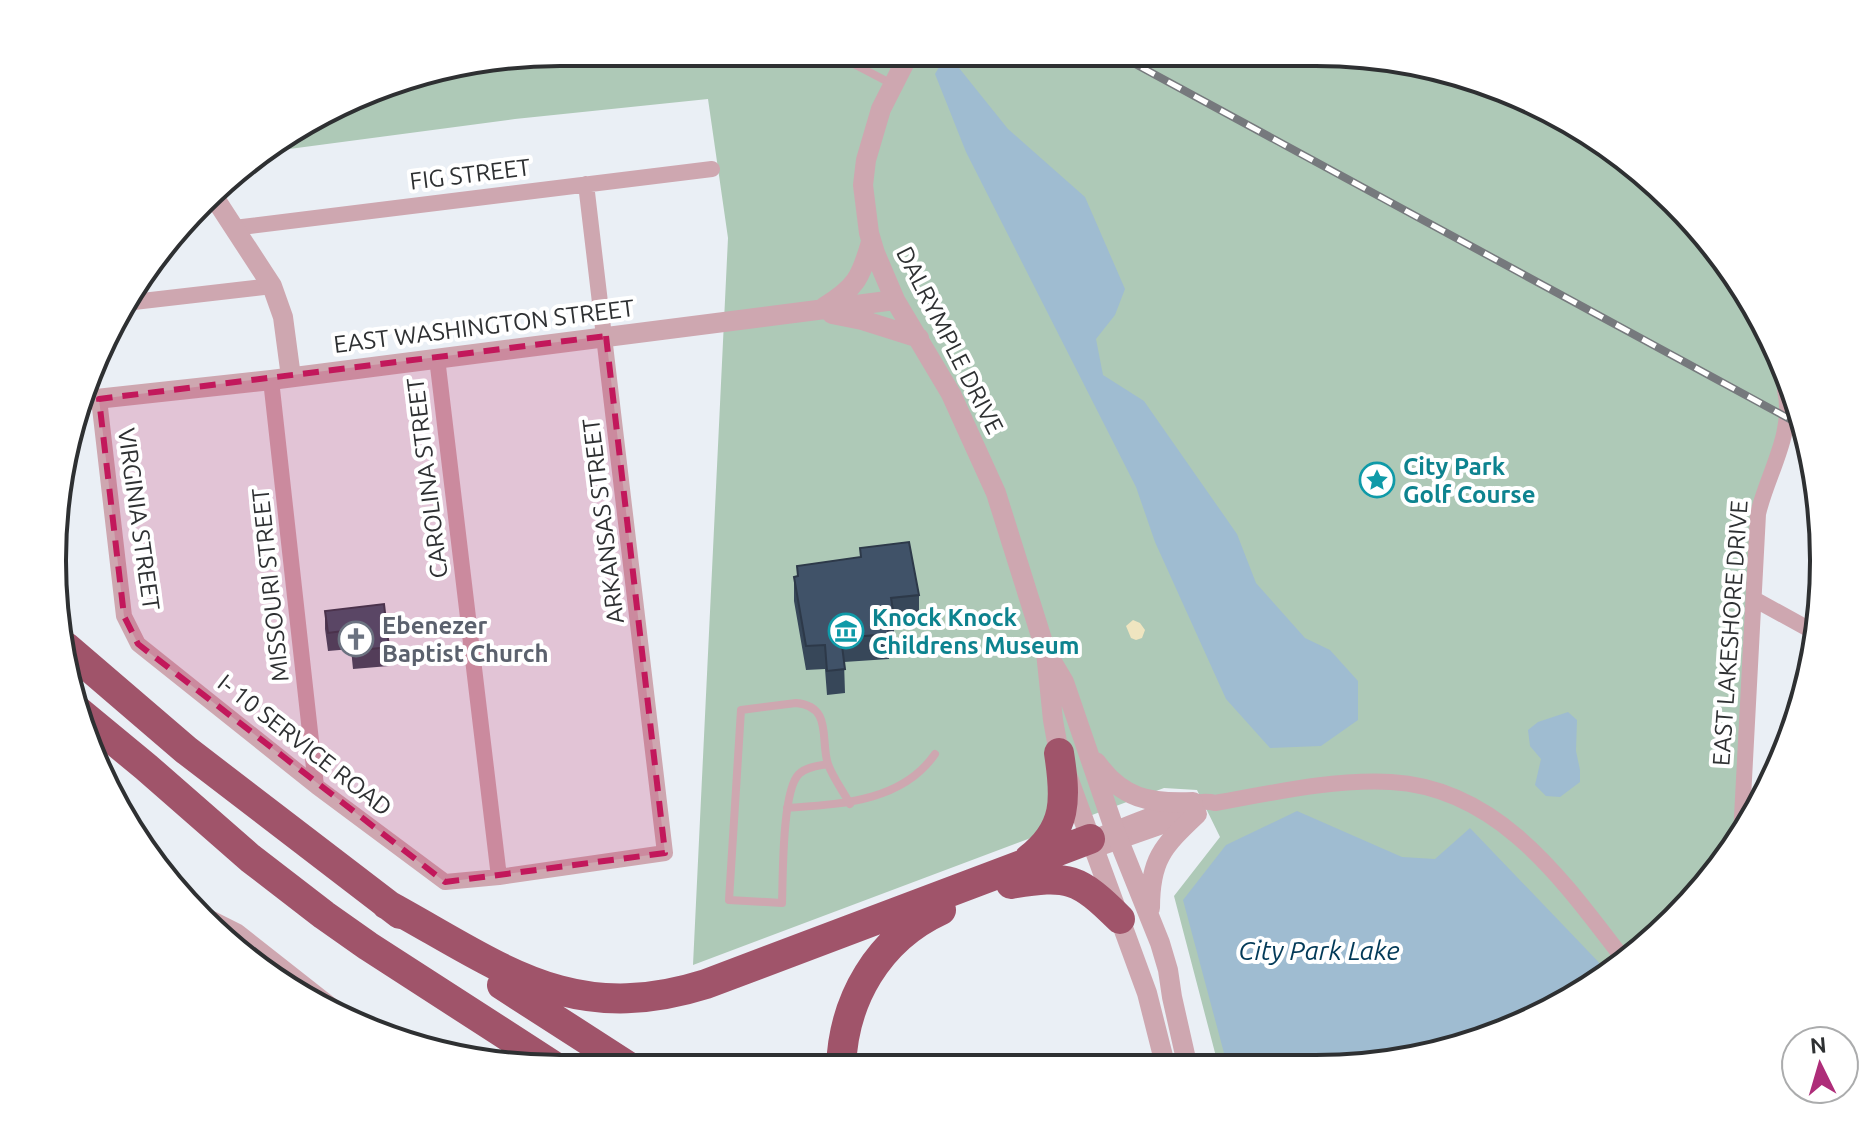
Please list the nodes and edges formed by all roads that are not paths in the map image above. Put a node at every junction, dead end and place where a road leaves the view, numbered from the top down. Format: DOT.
graph roads {
  1 [pos="858,66"];
  2 [pos="903,66"];
  3 [pos="894,85"];
  4 [pos="712,169"];
  5 [pos="586,184"];
  6 [pos="218,204"];
  7 [pos="234,228"];
  8 [pos="871,242"];
  9 [pos="272,286"];
  10 [pos="895,300"];
  11 [pos="139,301"];
  12 [pos="817,311"];
  13 [pos="606,336"];
  14 [pos="919,338"];
  15 [pos="437,358"];
  16 [pos="281,378"];
  17 [pos="93,399"];
  18 [pos="1786,408"];
  19 [pos="90,410"];
  20 [pos="1754,599"];
  21 [pos="1806,627"];
  22 [pos="138,644"];
  23 [pos="76,655"];
  24 [pos="94,724"];
  25 [pos="1073,752"];
  26 [pos="935,754"];
  27 [pos="828,764"];
  28 [pos="316,786"];
  29 [pos="850,804"];
  30 [pos="787,808"];
  31 [pos="1195,808"];
  32 [pos="1742,811"];
  33 [pos="1105,840"];
  34 [pos="1014,876"];
  35 [pos="499,877"];
  36 [pos="386,904"];
  37 [pos="1135,918"];
  38 [pos="230,928"];
  39 [pos="1618,952"];
  40 [pos="300,981"];
  41 [pos="1172,997"];
  42 [pos="536,1054"];
  43 [pos="611,1055"];
  44 [pos="842,1055"];
  45 [pos="1163,1055"];
  46 [pos="1185,1055"];
  1 -- 3 [label="lane"];
  2 -- 3 [label="street, DALRYMPLE DRIVE"];
  3 -- 8 [label="street, DALRYMPLE DRIVE"];
  4 -- 5 [label="street, FIG STREET"];
  5 -- 7 [label="street, FIG STREET"];
  5 -- 13 [label="street, ARKANSAS STREET"];
  6 -- 7 [label="street"];
  7 -- 9 [label="street"];
  8 -- 10 [label="street, DALRYMPLE DRIVE"];
  8 -- 12 [label="street"];
  9 -- 11 [label="street"];
  9 -- 16 [label="street"];
  10 -- 12 [label="street, EAST WASHINGTON STREET"];
  10 -- 14 [label="street, DALRYMPLE DRIVE"];
  12 -- 13 [label="street, EAST WASHINGTON STREET"];
  12 -- 14 [label="street"];
  13 -- 15 [label="street, EAST WASHINGTON STREET"];
  13 -- 35 [label="street, ARKANSAS STREET"];
  14 -- 25 [label="street, DALRYMPLE DRIVE"];
  15 -- 16 [label="street, EAST WASHINGTON STREET"];
  15 -- 35 [label="street, CAROLINA STREET"];
  16 -- 17 [label="street, EAST WASHINGTON STREET"];
  16 -- 28 [label="street, MISSOURI STREET"];
  18 -- 20 [label="street, EAST LAKESHORE DRIVE"];
  19 -- 22 [label="street, VIRGINIA STREET"];
  20 -- 21 [label="street"];
  20 -- 32 [label="street, EAST LAKESHORE DRIVE"];
  22 -- 28 [label="street, I- 10 SERVICE ROAD"];
  23 -- 36 [label="highway"];
  24 -- 42 [label="highway"];
  25 -- 31 [label="street"];
  25 -- 33 [label="street, DALRYMPLE DRIVE"];
  25 -- 33 [label="street, DALRYMPLE DRIVE"];
  25 -- 34 [label="highway"];
  26 -- 29 [label="lane"];
  27 -- 29 [label="lane"];
  27 -- 30 [label="lane"];
  27 -- 30 [label="lane"];
  28 -- 35 [label="street, I- 10 SERVICE ROAD"];
  29 -- 30 [label="lane"];
  31 -- 33 [label="street"];
  31 -- 37 [label="street"];
  31 -- 39 [label="street"];
  33 -- 34 [label="highway"];
  33 -- 37 [label="street, DALRYMPLE DRIVE"];
  33 -- 37 [label="street, DALRYMPLE DRIVE"];
  33 -- 41 [label="street"];
  34 -- 36 [label="highway"];
  34 -- 37 [label="highway"];
  34 -- 44 [label="highway"];
  36 -- 43 [label="highway"];
  37 -- 41 [label="street, DALRYMPLE DRIVE"];
  37 -- 45 [label="street, DALRYMPLE DRIVE"];
  38 -- 40 [label="street"];
  41 -- 46 [label="street, DALRYMPLE DRIVE"];
}
